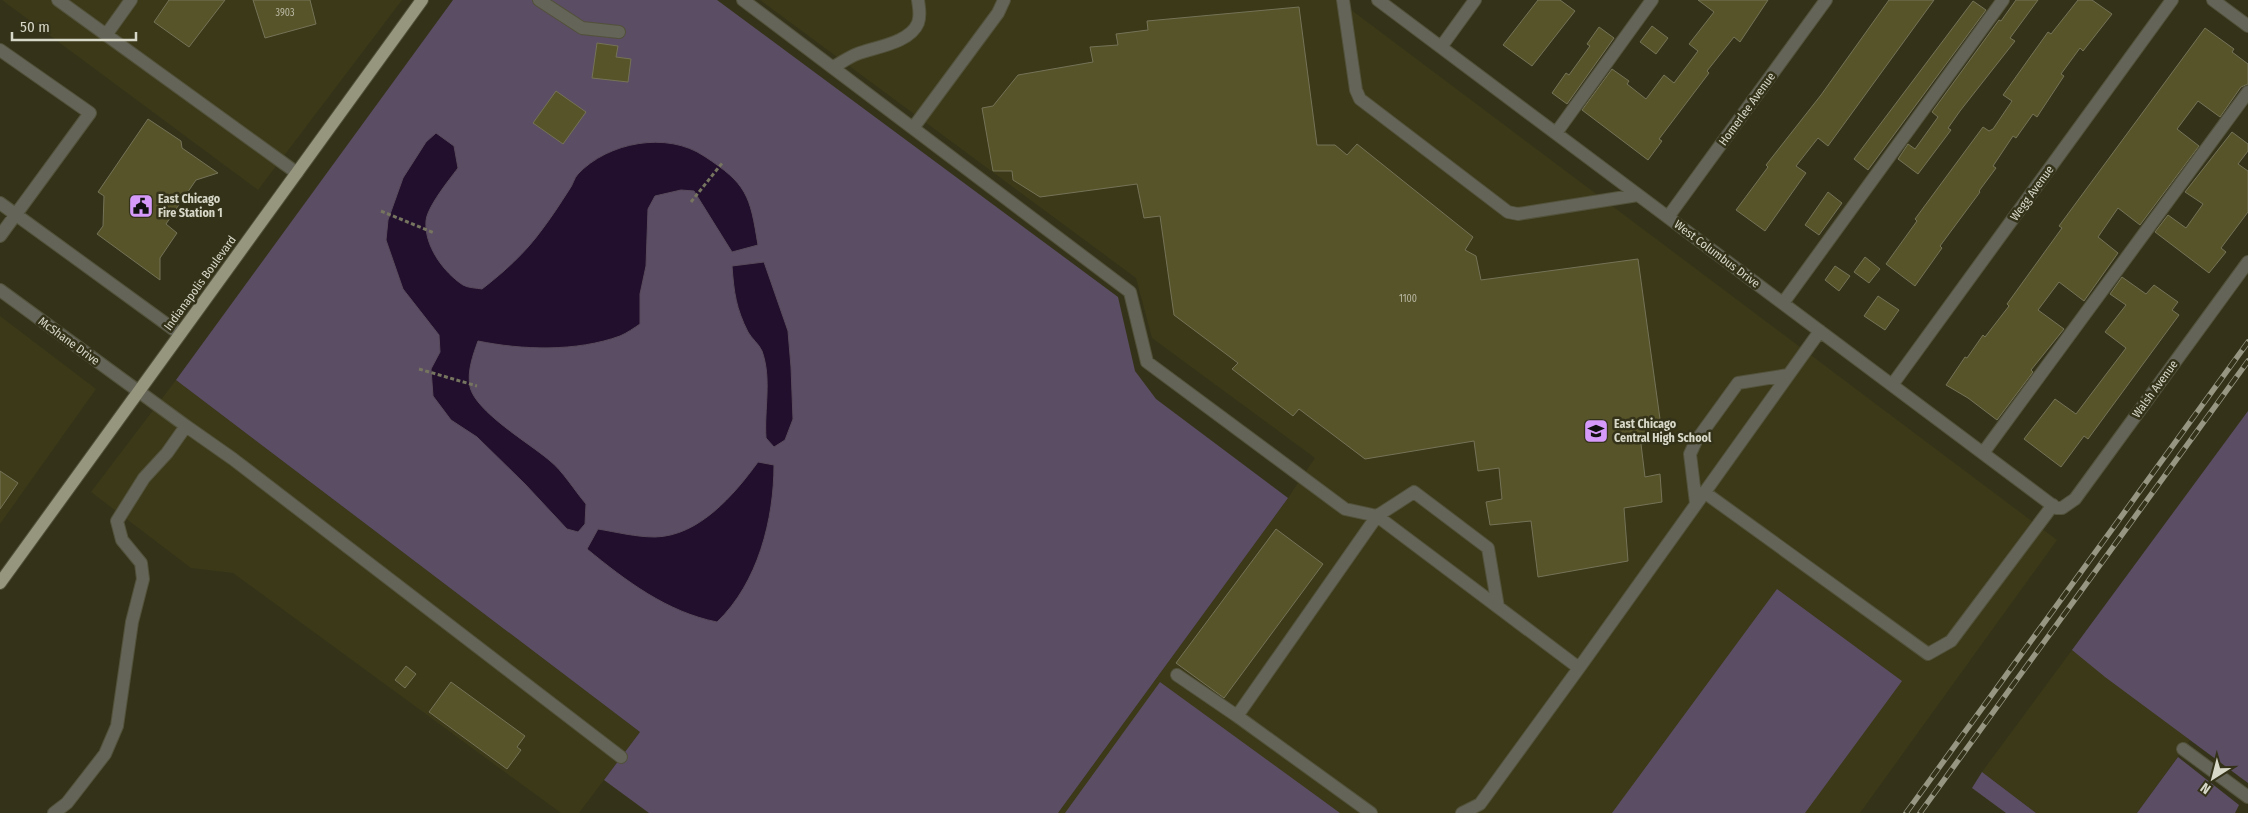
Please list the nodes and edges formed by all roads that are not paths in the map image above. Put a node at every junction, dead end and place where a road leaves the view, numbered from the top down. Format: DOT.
graph roads {
  1 [pos="58,0"];
  2 [pos="131,0"];
  3 [pos="539,0"];
  4 [pos="743,0"];
  5 [pos="918,0"];
  6 [pos="1004,0"];
  7 [pos="1343,0"];
  8 [pos="1378,0"];
  9 [pos="1475,0"];
  10 [pos="1652,0"];
  11 [pos="1826,0"];
  12 [pos="2003,0"];
  13 [pos="2172,0"];
  14 [pos="2214,0"];
  15 [pos="418,2"];
  16 [pos="2248,26"];
  17 [pos="619,32"];
  18 [pos="106,35"];
  19 [pos="1441,47"];
  20 [pos="2,56"];
  21 [pos="833,67"];
  22 [pos="2248,92"];
  23 [pos="913,128"];
  24 [pos="1556,133"];
  25 [pos="297,173"];
  26 [pos="1638,195"];
  27 [pos="0,203"];
  28 [pos="16,214"];
  29 [pos="1668,218"];
  30 [pos="0,236"];
  31 [pos="2248,262"];
  32 [pos="0,290"];
  33 [pos="1783,303"];
  34 [pos="1820,331"];
  35 [pos="180,334"];
  36 [pos="1788,375"];
  37 [pos="1892,385"];
  38 [pos="139,392"];
  39 [pos="186,426"];
  40 [pos="1983,452"];
  41 [pos="1704,492"];
  42 [pos="1696,503"];
  43 [pos="2055,506"];
  44 [pos="1377,516"];
  45 [pos="0,583"];
  46 [pos="1498,607"];
  47 [pos="1580,668"];
  48 [pos="1177,675"];
  49 [pos="1237,716"];
  50 [pos="2183,749"];
  51 [pos="621,757"];
  52 [pos="2248,796"];
  53 [pos="54,813"];
  54 [pos="1371,813"];
  55 [pos="1462,813"];
  1 -- 18 [label="street"];
  2 -- 18 [label="street"];
  3 -- 17 [label="street"];
  4 -- 21 [label="street"];
  5 -- 21 [label="street"];
  6 -- 23 [label="street"];
  7 -- 26 [label="street"];
  8 -- 19 [label="street, West Columbus Drive"];
  9 -- 19 [label="street"];
  10 -- 24 [label="street"];
  11 -- 29 [label="street, Homerlee Avenue"];
  12 -- 33 [label="street"];
  13 -- 37 [label="street, Wegg Avenue"];
  14 -- 16 [label="street"];
  15 -- 25 [label="main road, Indianapolis Boulevard"];
  18 -- 25 [label="street"];
  19 -- 24 [label="street, West Columbus Drive"];
  20 -- 28 [label="street"];
  21 -- 23 [label="street"];
  22 -- 40 [label="street"];
  23 -- 44 [label="street"];
  24 -- 26 [label="street, West Columbus Drive"];
  25 -- 35 [label="main road, Indianapolis Boulevard"];
  26 -- 29 [label="street, West Columbus Drive"];
  27 -- 28 [label="street"];
  28 -- 30 [label="street"];
  28 -- 35 [label="street"];
  29 -- 33 [label="street, West Columbus Drive"];
  31 -- 43 [label="street, Walsh Avenue"];
  32 -- 38 [label="street, McShane Drive"];
  33 -- 34 [label="street, West Columbus Drive"];
  34 -- 36 [label="street"];
  34 -- 37 [label="street, West Columbus Drive"];
  35 -- 38 [label="main road, Indianapolis Boulevard"];
  36 -- 41 [label="street"];
  36 -- 42 [label="street"];
  37 -- 40 [label="street, West Columbus Drive"];
  38 -- 39 [label="street, McShane Drive"];
  38 -- 45 [label="main road, Indianapolis Boulevard"];
  39 -- 51 [label="street, McShane Drive"];
  39 -- 53 [label="street"];
  40 -- 43 [label="street, West Columbus Drive"];
  41 -- 42 [label="street"];
  41 -- 43 [label="street"];
  42 -- 47 [label="street"];
  44 -- 46 [label="street"];
  44 -- 46 [label="street"];
  44 -- 49 [label="street"];
  46 -- 47 [label="street"];
  47 -- 55 [label="street"];
  48 -- 49 [label="street"];
  49 -- 54 [label="street"];
  50 -- 52 [label="street"];
}
